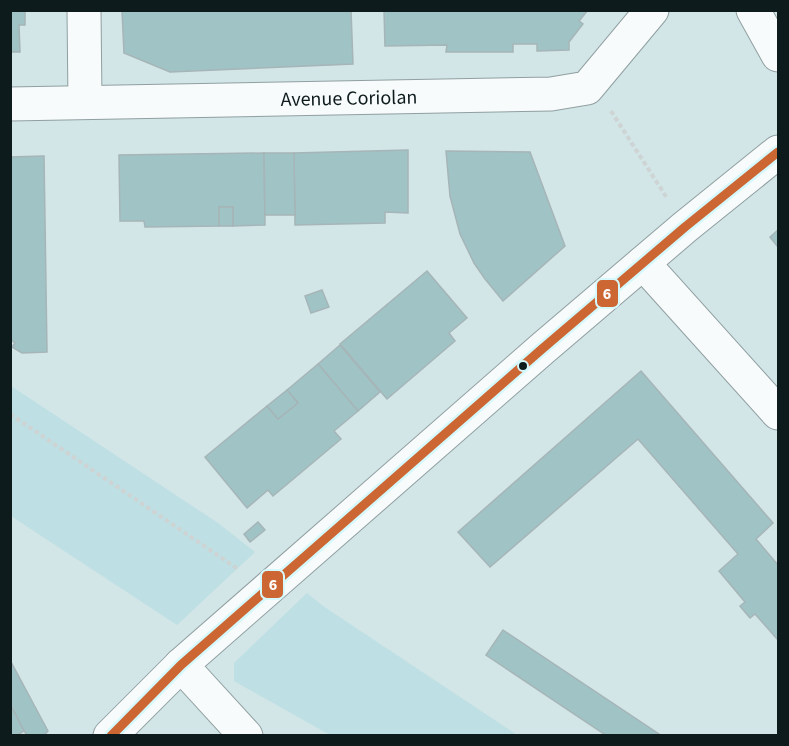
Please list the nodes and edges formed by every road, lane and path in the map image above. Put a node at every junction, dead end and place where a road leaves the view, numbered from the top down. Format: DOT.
graph roads {
  1 [pos="84,10"];
  2 [pos="652,10"];
  3 [pos="753,10"];
  4 [pos="778,56"];
  5 [pos="587,88"];
  6 [pos="85,102"];
  7 [pos="10,104"];
  8 [pos="778,153"];
  9 [pos="685,227"];
  10 [pos="643,263"];
  11 [pos="778,413"];
  12 [pos="10,414"];
  13 [pos="212,550"];
  14 [pos="181,665"];
  15 [pos="110,735"];
  16 [pos="246,735"];
  1 -- 6 [label="street"];
  2 -- 5 [label="street"];
  3 -- 4 [label="street"];
  5 -- 6 [label="street, Avenue Coriolan"];
  5 -- 9 [label="path"];
  6 -- 7 [label="street, Avenue Coriolan"];
  8 -- 9 [label="street"];
  9 -- 10 [label="street"];
  10 -- 11 [label="street"];
  10 -- 14 [label="street"];
  12 -- 13 [label="path"];
  14 -- 15 [label="street"];
  14 -- 16 [label="street"];
}
